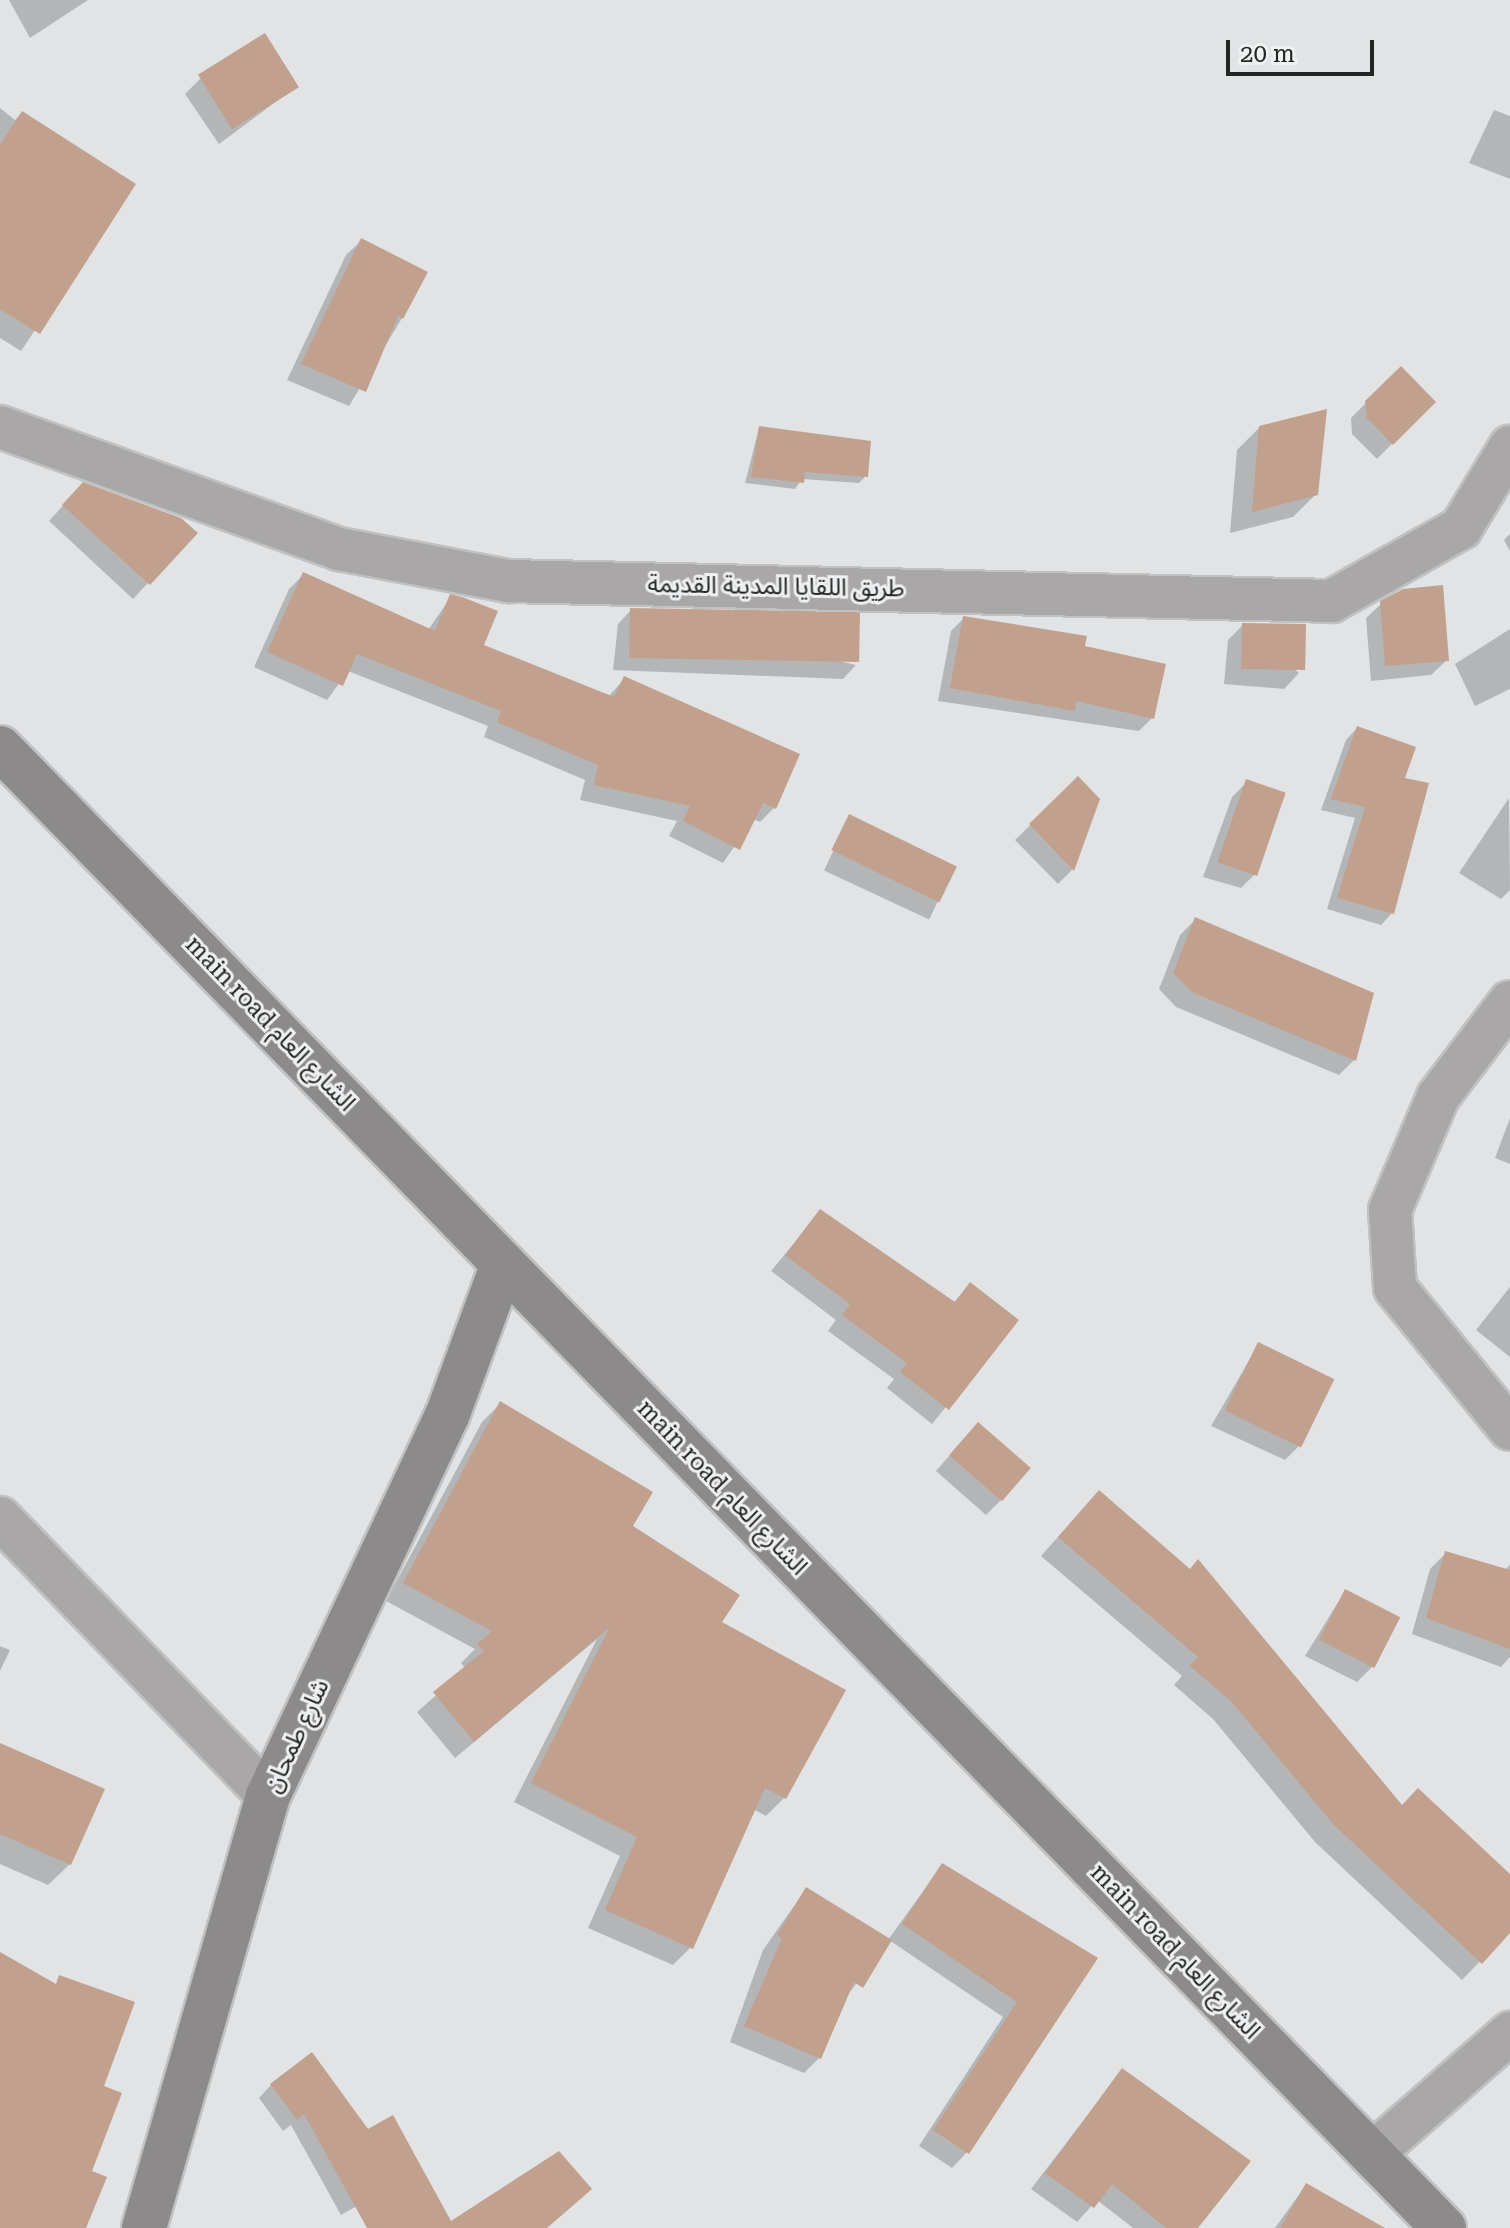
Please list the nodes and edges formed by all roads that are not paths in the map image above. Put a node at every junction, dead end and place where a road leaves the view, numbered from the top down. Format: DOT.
graph roads {
  1 [pos="0,427"];
  2 [pos="1510,447"];
  3 [pos="0,748"];
  4 [pos="1510,1002"];
  5 [pos="503,1264"];
  6 [pos="1510,1429"];
  7 [pos="0,1518"];
  8 [pos="268,1796"];
  9 [pos="1510,2033"];
  10 [pos="1372,2154"];
  11 [pos="144,2228"];
  12 [pos="1444,2228"];
  1 -- 2 [label="street, طريق اللقايا المدينة القديمة"];
  3 -- 5 [label="main road, main road الشارع العام"];
  4 -- 6 [label="street"];
  5 -- 8 [label="main road, شارع طمحان"];
  5 -- 10 [label="main road, main road الشارع العام"];
  7 -- 8 [label="street"];
  8 -- 11 [label="main road, شارع طمحان"];
  9 -- 10 [label="street"];
  10 -- 12 [label="main road, main road الشارع العام"];
}
